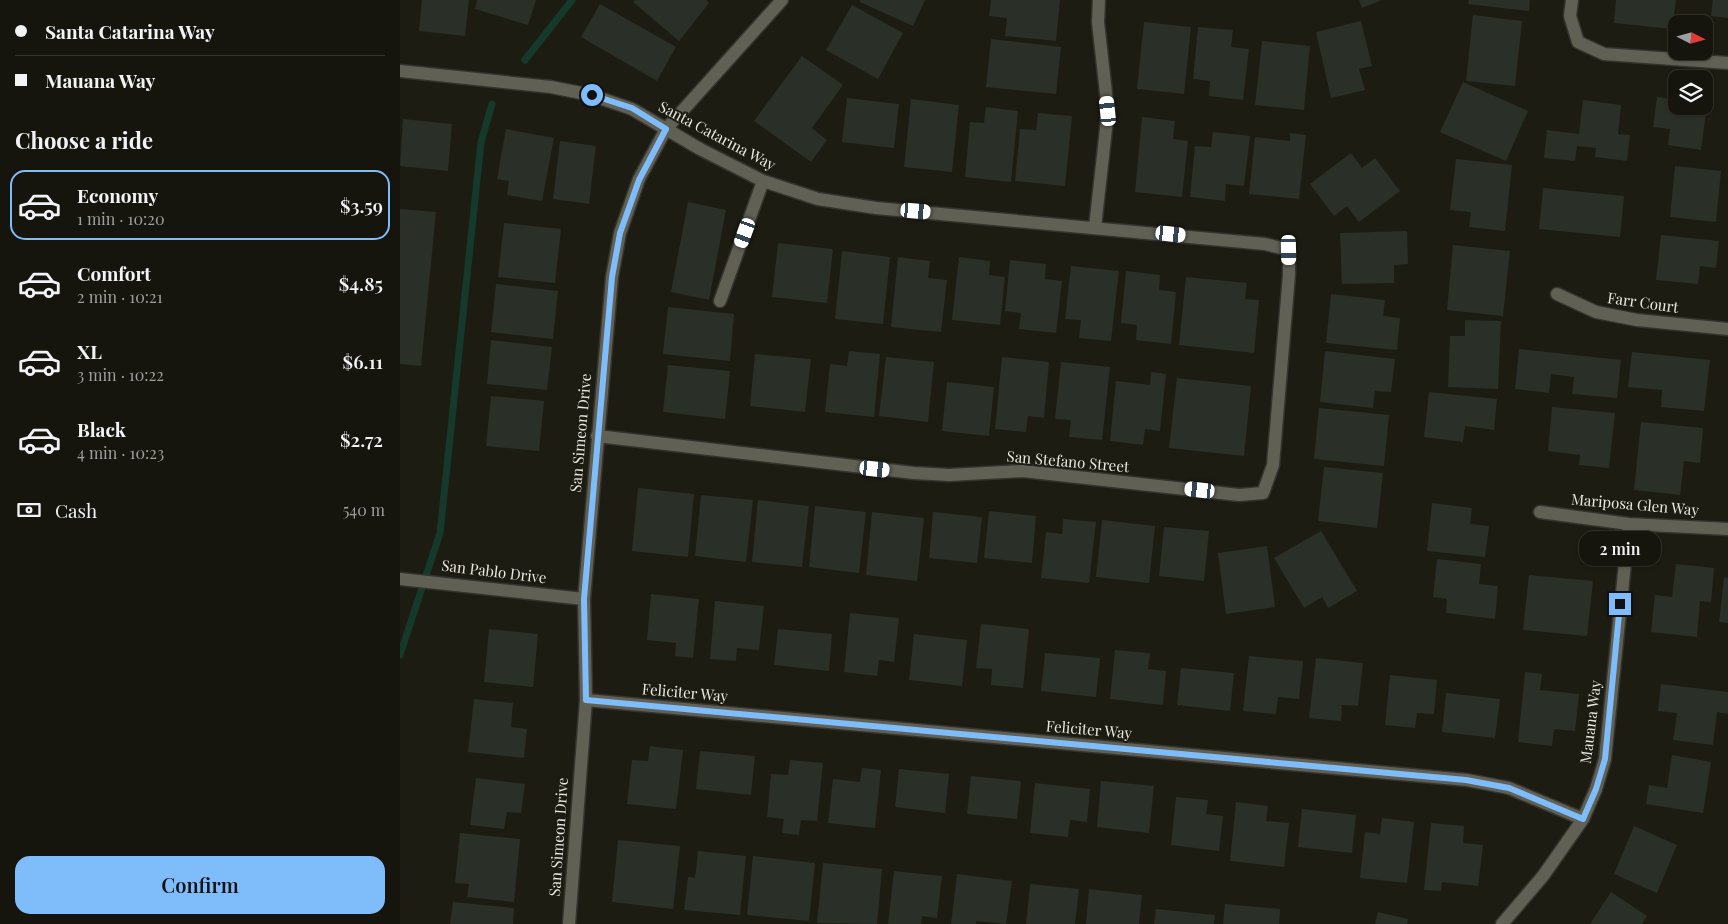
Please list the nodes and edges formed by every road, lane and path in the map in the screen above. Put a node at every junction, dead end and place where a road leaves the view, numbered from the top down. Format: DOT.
graph roads {
  1 [pos="782,0"];
  2 [pos="1099,0"];
  3 [pos="1572,0"];
  4 [pos="1728,63"];
  5 [pos="400,71"];
  6 [pos="666,129"];
  7 [pos="763,181"];
  8 [pos="1095,227"];
  9 [pos="1289,250"];
  10 [pos="1557,294"];
  11 [pos="720,301"];
  12 [pos="1728,329"];
  13 [pos="597,436"];
  14 [pos="1540,512"];
  15 [pos="1628,524"];
  16 [pos="1728,529"];
  17 [pos="404,580"];
  18 [pos="584,599"];
  19 [pos="586,700"];
  20 [pos="1583,819"];
  21 [pos="569,924"];
  22 [pos="1502,924"];
  1 -- 6 [label="street, San Simeon Drive"];
  2 -- 8 [label="street"];
  3 -- 4 [label="street"];
  5 -- 6 [label="street, Santa Catarina Way"];
  6 -- 7 [label="street, Santa Catarina Way"];
  6 -- 13 [label="street, San Simeon Drive"];
  7 -- 8 [label="street, Santa Catarina Way"];
  7 -- 11 [label="street"];
  8 -- 9 [label="street, Santa Catarina Way"];
  9 -- 13 [label="street, San Stefano Street"];
  10 -- 12 [label="street, Farr Court"];
  13 -- 18 [label="street, San Simeon Drive"];
  14 -- 15 [label="street, Mariposa Glen Way"];
  15 -- 16 [label="street, Mariposa Glen Way"];
  15 -- 20 [label="street, Mauana Way"];
  17 -- 18 [label="street, San Pablo Drive"];
  18 -- 19 [label="street, San Simeon Drive"];
  19 -- 20 [label="street, Feliciter Way"];
  19 -- 21 [label="street, San Simeon Drive"];
  20 -- 22 [label="street, Mauana Way"];
}
